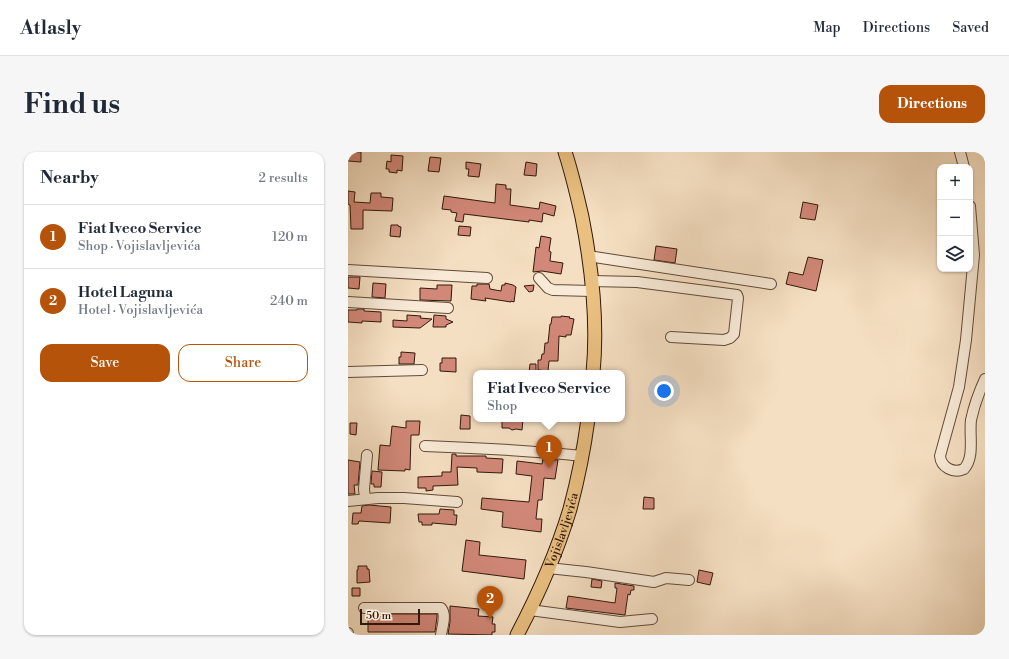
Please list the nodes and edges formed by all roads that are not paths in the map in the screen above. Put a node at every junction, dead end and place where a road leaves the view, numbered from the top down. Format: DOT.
graph roads {
  1 [pos="565,152"];
  2 [pos="960,152"];
  3 [pos="963,164"];
  4 [pos="972,236"];
  5 [pos="588,256"];
  6 [pos="348,270"];
  7 [pos="487,278"];
  8 [pos="539,278"];
  9 [pos="771,284"];
  10 [pos="592,286"];
  11 [pos="348,302"];
  12 [pos="448,308"];
  13 [pos="671,337"];
  14 [pos="422,370"];
  15 [pos="593,370"];
  16 [pos="348,372"];
  17 [pos="985,379"];
  18 [pos="588,422"];
  19 [pos="425,446"];
  20 [pos="367,454"];
  21 [pos="582,456"];
  22 [pos="365,499"];
  23 [pos="348,501"];
  24 [pos="457,502"];
  25 [pos="548,568"];
  26 [pos="688,580"];
  27 [pos="364,608"];
  28 [pos="530,610"];
  29 [pos="652,619"];
  30 [pos="441,635"];
  31 [pos="516,635"];
  1 -- 5 [label="main road"];
  2 -- 3 [label="street"];
  4 -- 17 [label="street"];
  5 -- 9 [label="street"];
  5 -- 10 [label="main road"];
  6 -- 7 [label="street"];
  8 -- 10 [label="street"];
  10 -- 13 [label="street"];
  10 -- 15 [label="main road"];
  11 -- 12 [label="street"];
  14 -- 16 [label="street"];
  18 -- 21 [label="main road, Vojislavljevića"];
  19 -- 21 [label="street"];
  20 -- 22 [label="street"];
  21 -- 25 [label="main road, Vojislavljevića"];
  22 -- 23 [label="street"];
  22 -- 24 [label="street"];
  25 -- 26 [label="street"];
  25 -- 28 [label="main road, Vojislavljevića"];
  27 -- 30 [label="street"];
  28 -- 29 [label="street"];
  28 -- 31 [label="main road, Vojislavljevića"];
}
